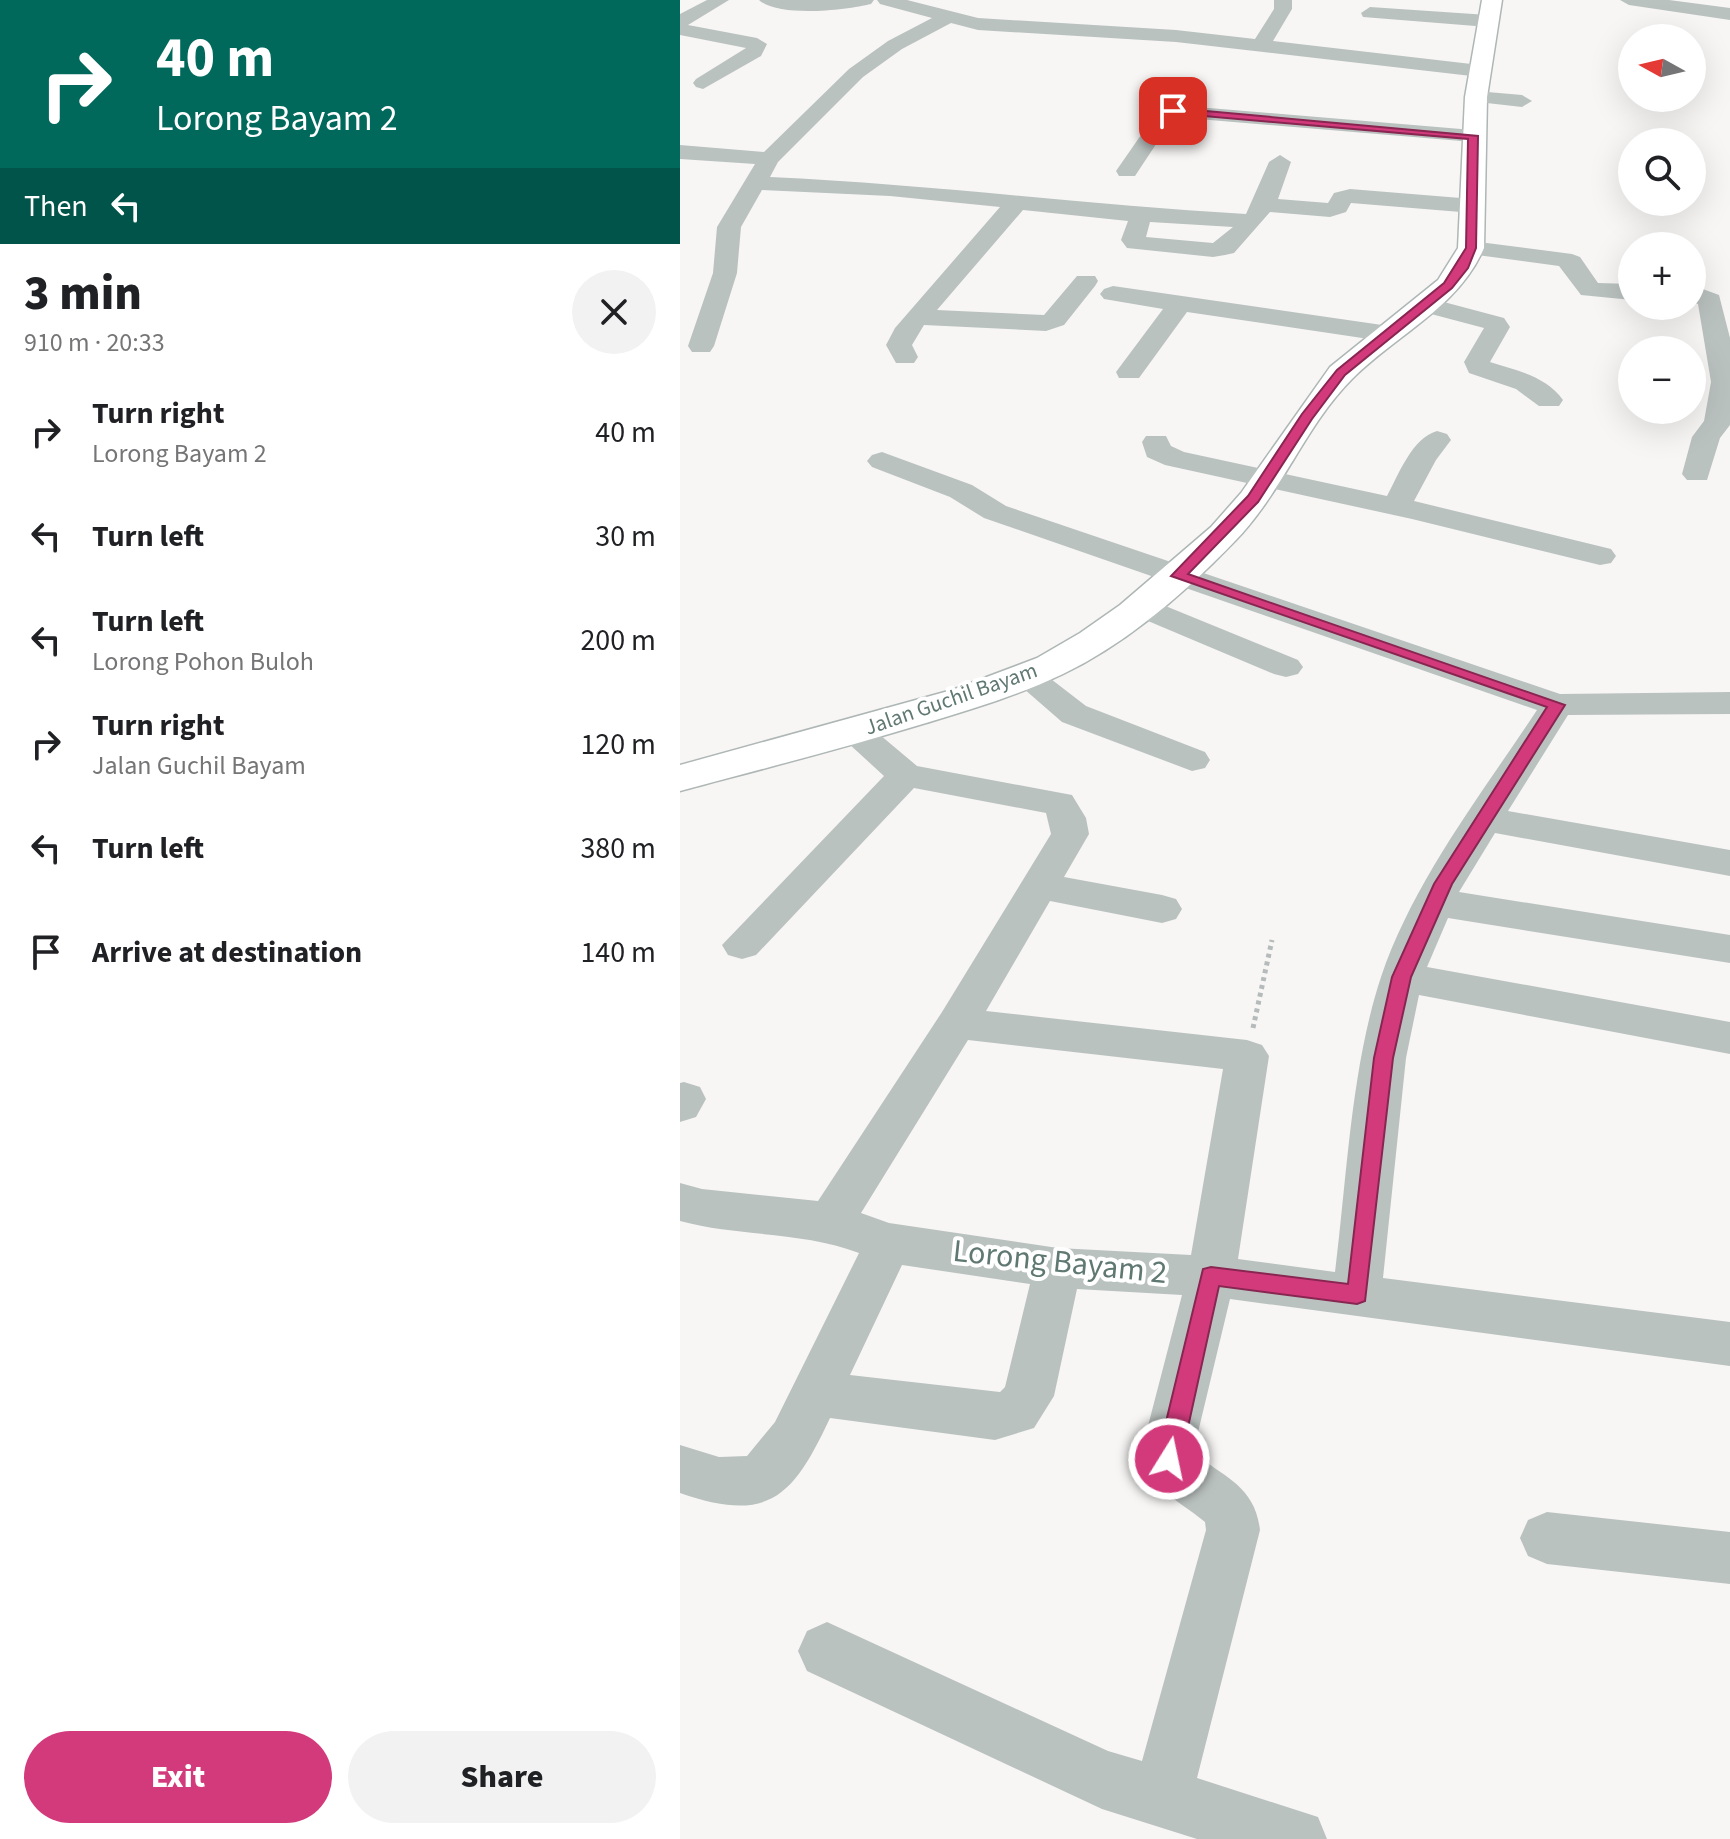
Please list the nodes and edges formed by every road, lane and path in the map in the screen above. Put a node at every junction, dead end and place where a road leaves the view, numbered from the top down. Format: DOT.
graph roads {
  1 [pos="720,0"];
  2 [pos="768,0"];
  3 [pos="865,0"];
  4 [pos="886,0"];
  5 [pos="1283,0"];
  6 [pos="1629,0"];
  7 [pos="1490,10"];
  8 [pos="1370,13"];
  9 [pos="1730,14"];
  10 [pos="946,18"];
  11 [pos="680,22"];
  12 [pos="680,29"];
  13 [pos="1260,47"];
  14 [pos="703,83"];
  15 [pos="1478,84"];
  16 [pos="1522,101"];
  17 [pos="1473,136"];
  18 [pos="680,152"];
  19 [pos="769,159"];
  20 [pos="1280,162"];
  21 [pos="1127,171"];
  22 [pos="752,183"];
  23 [pos="1017,202"];
  24 [pos="1473,206"];
  25 [pos="1258,213"];
  26 [pos="1471,248"];
  27 [pos="1086,281"];
  28 [pos="1618,291"];
  29 [pos="1113,294"];
  30 [pos="1706,298"];
  31 [pos="1180,304"];
  32 [pos="1425,305"];
  33 [pos="919,317"];
  34 [pos="1389,334"];
  35 [pos="1724,334"];
  36 [pos="701,346"];
  37 [pos="905,357"];
  38 [pos="1129,372"];
  39 [pos="1549,400"];
  40 [pos="1437,440"];
  41 [pos="1156,442"];
  42 [pos="882,461"];
  43 [pos="1697,474"];
  44 [pos="1266,479"];
  45 [pos="1396,507"];
  46 [pos="1600,556"];
  47 [pos="1178,576"];
  48 [pos="1141,606"];
  49 [pos="1286,667"];
  50 [pos="1026,676"];
  51 [pos="1730,703"];
  52 [pos="1557,705"];
  53 [pos="854,732"];
  54 [pos="1192,760"];
  55 [pos="906,775"];
  56 [pos="680,778"];
  57 [pos="1485,819"];
  58 [pos="1730,863"];
  59 [pos="1040,886"];
  60 [pos="1435,902"];
  61 [pos="1162,909"];
  62 [pos="1272,940"];
  63 [pos="742,945"];
  64 [pos="1730,949"];
  65 [pos="1402,977"];
  66 [pos="957,1023"];
  67 [pos="1730,1038"];
  68 [pos="1247,1056"];
  69 [pos="680,1202"];
  70 [pos="830,1222"];
  71 [pos="888,1243"];
  72 [pos="1058,1268"];
  73 [pos="1211,1276"];
  74 [pos="1357,1294"];
  75 [pos="1730,1344"];
  76 [pos="815,1393"];
  77 [pos="680,1469"];
  78 [pos="1547,1538"];
  79 [pos="1730,1558"];
  80 [pos="827,1651"];
  81 [pos="1162,1798"];
  82 [pos="1279,1836"];
  1 -- 11 [label="street"];
  2 -- 3 [label="street"];
  4 -- 10 [label="street"];
  5 -- 13 [label="street"];
  6 -- 9 [label="street"];
  7 -- 8 [label="street"];
  7 -- 15 [label="main road, Jalan Guchil Bayam"];
  10 -- 13 [label="street"];
  10 -- 19 [label="street"];
  12 -- 14 [label="street"];
  13 -- 15 [label="street"];
  15 -- 16 [label="street"];
  15 -- 17 [label="main road, Jalan Guchil Bayam"];
  17 -- 21 [label="street"];
  17 -- 24 [label="main road, Jalan Guchil Bayam"];
  18 -- 19 [label="street"];
  19 -- 22 [label="street"];
  20 -- 25 [label="street"];
  22 -- 23 [label="street"];
  22 -- 36 [label="street"];
  23 -- 25 [label="street"];
  23 -- 33 [label="street"];
  24 -- 25 [label="street"];
  24 -- 26 [label="main road, Jalan Guchil Bayam"];
  26 -- 28 [label="street"];
  26 -- 32 [label="main road, Jalan Guchil Bayam"];
  27 -- 33 [label="street"];
  29 -- 31 [label="street"];
  30 -- 35 [label="street"];
  31 -- 34 [label="street"];
  31 -- 38 [label="street"];
  32 -- 34 [label="main road, Jalan Guchil Bayam"];
  32 -- 39 [label="street"];
  33 -- 37 [label="street"];
  34 -- 44 [label="main road, Jalan Guchil Bayam"];
  35 -- 43 [label="street"];
  40 -- 45 [label="street"];
  41 -- 44 [label="street"];
  42 -- 47 [label="street"];
  44 -- 45 [label="street"];
  44 -- 47 [label="main road, Jalan Guchil Bayam"];
  45 -- 46 [label="street"];
  47 -- 48 [label="main road, Jalan Guchil Bayam"];
  47 -- 52 [label="street"];
  48 -- 49 [label="street"];
  48 -- 50 [label="main road, Jalan Guchil Bayam"];
  50 -- 53 [label="main road, Jalan Guchil Bayam"];
  50 -- 54 [label="street"];
  51 -- 52 [label="street"];
  52 -- 57 [label="street"];
  53 -- 55 [label="street"];
  53 -- 56 [label="main road, Jalan Guchil Bayam"];
  55 -- 59 [label="street"];
  55 -- 63 [label="street"];
  57 -- 58 [label="street"];
  57 -- 60 [label="street"];
  59 -- 61 [label="street"];
  59 -- 66 [label="street"];
  60 -- 64 [label="street"];
  60 -- 65 [label="street"];
  62 -- 68 [label="path"];
  65 -- 67 [label="street"];
  65 -- 74 [label="street"];
  66 -- 68 [label="street"];
  66 -- 70 [label="street"];
  68 -- 73 [label="street"];
  69 -- 70 [label="street, Lorong Bayam 2"];
  70 -- 71 [label="street, Lorong Bayam 2"];
  71 -- 72 [label="street, Lorong Bayam 2"];
  71 -- 76 [label="street"];
  72 -- 73 [label="street, Lorong Bayam 2"];
  72 -- 76 [label="street"];
  73 -- 74 [label="street, Lorong Bayam 2"];
  73 -- 81 [label="street"];
  74 -- 75 [label="street, Lorong Bayam 2"];
  76 -- 77 [label="street"];
  78 -- 79 [label="street"];
  80 -- 81 [label="street"];
  81 -- 82 [label="street"];
}
